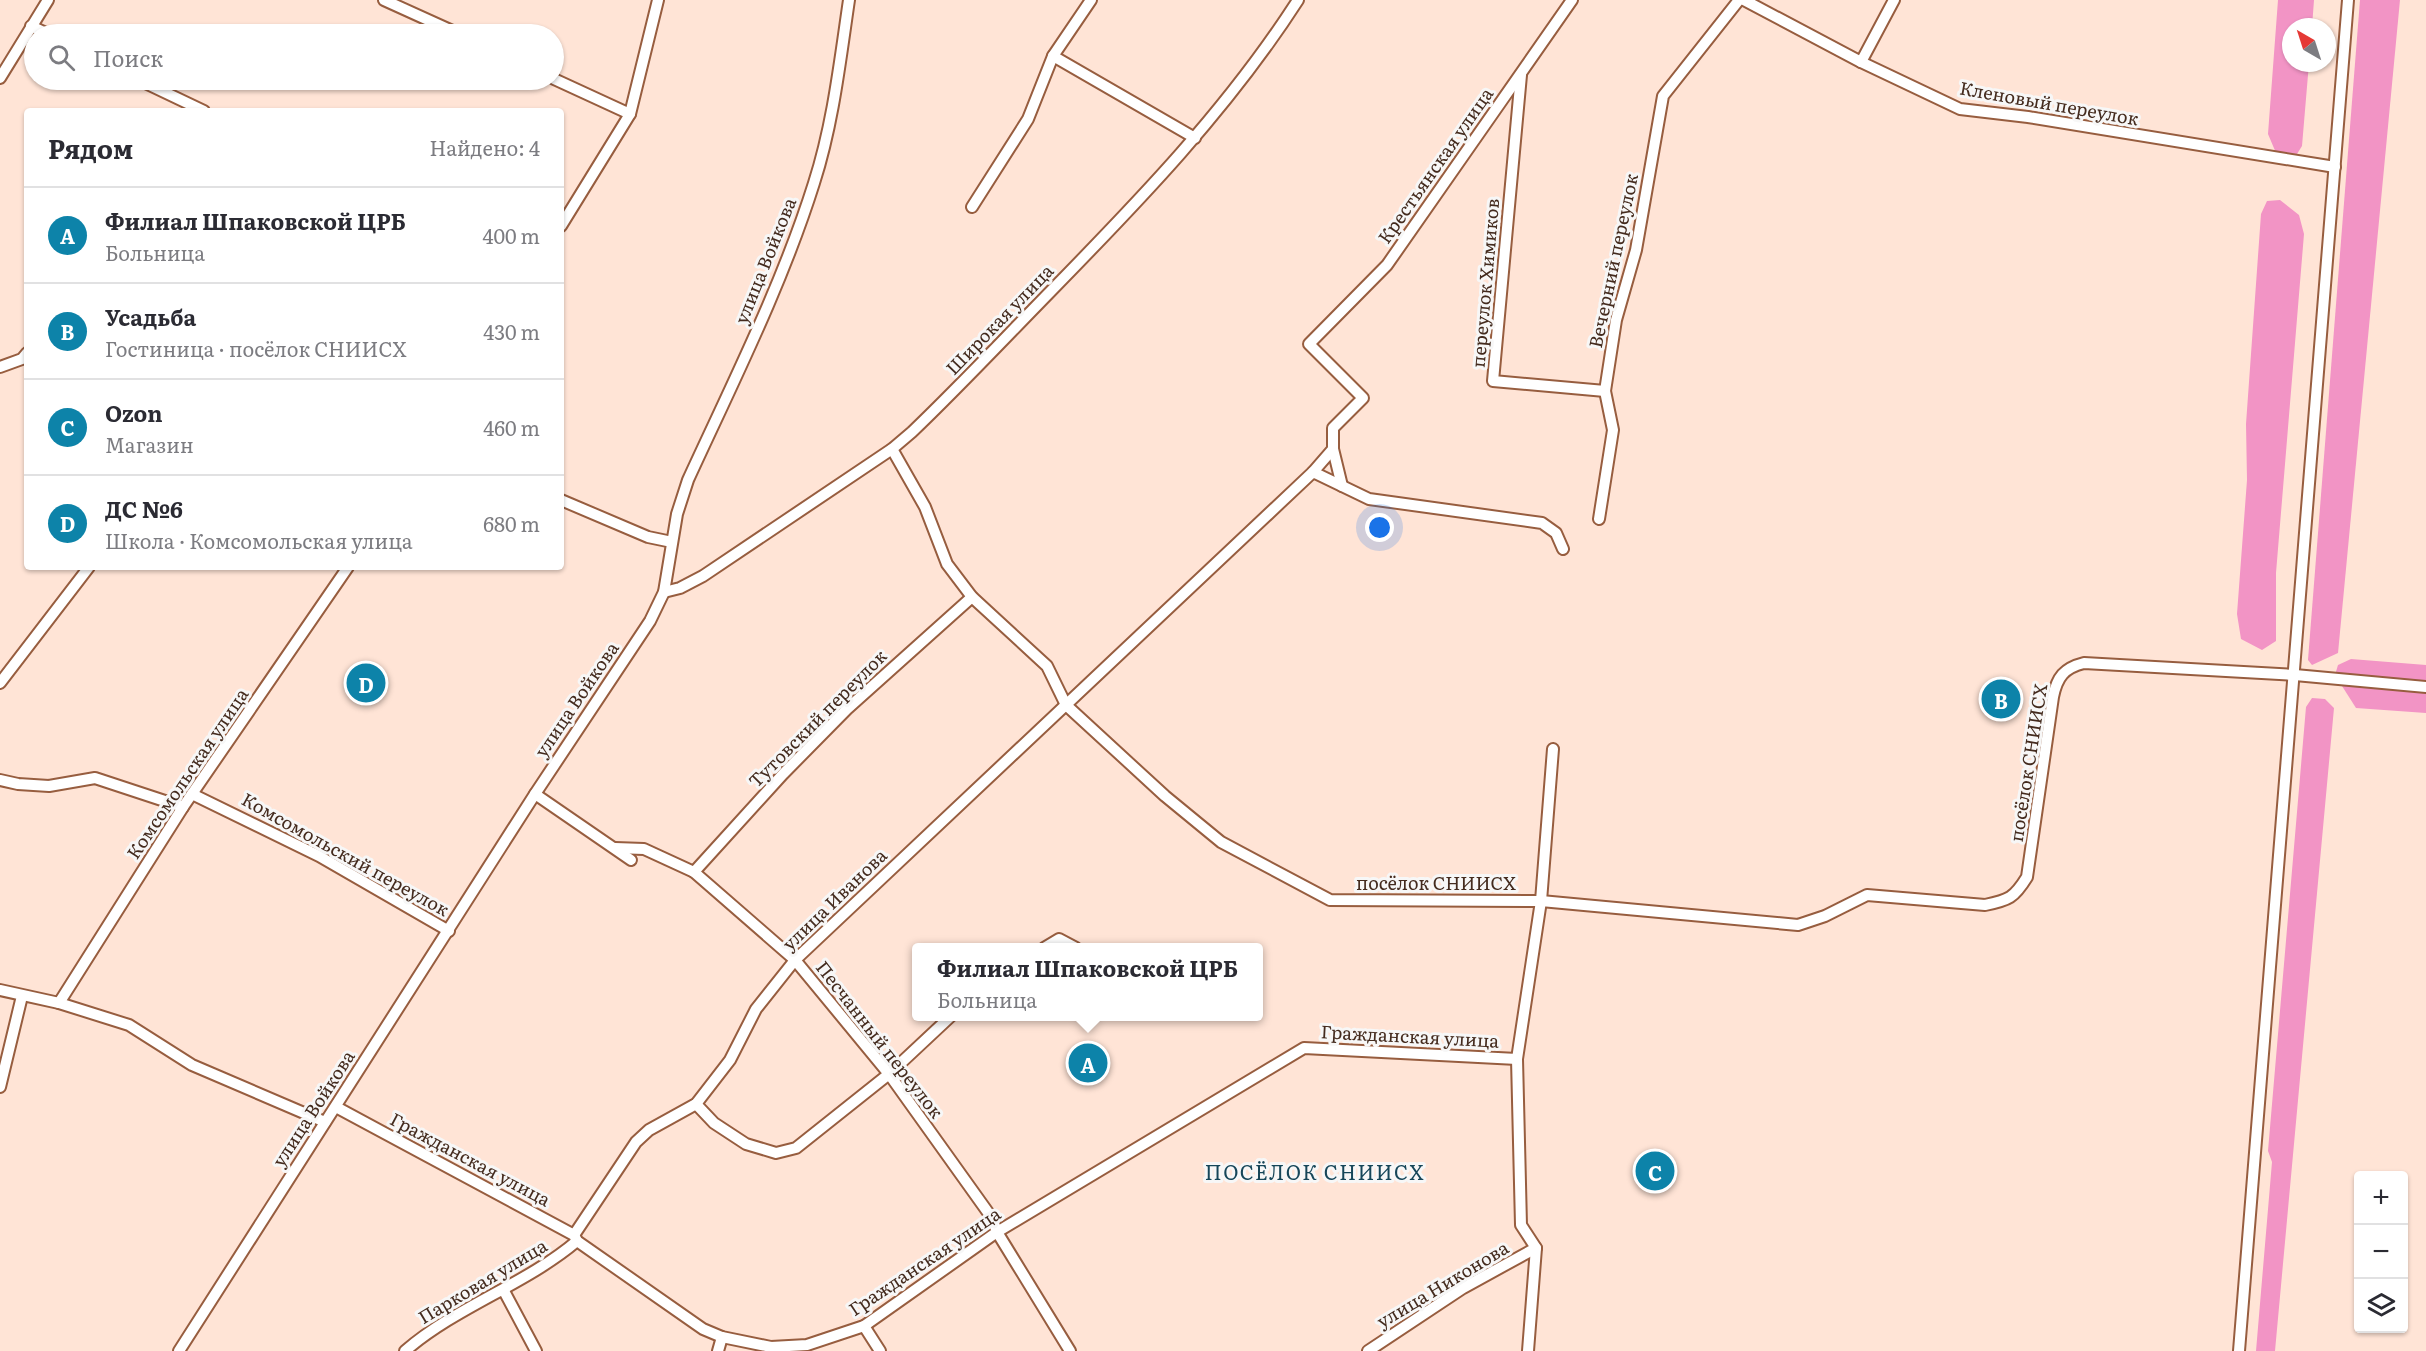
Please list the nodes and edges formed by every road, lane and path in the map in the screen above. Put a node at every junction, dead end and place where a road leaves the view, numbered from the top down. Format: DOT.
graph roads {
  1 [pos="48,0"];
  2 [pos="384,0"];
  3 [pos="658,0"];
  4 [pos="849,0"];
  5 [pos="1091,0"];
  6 [pos="1298,0"];
  7 [pos="1572,0"];
  8 [pos="1739,0"];
  9 [pos="1744,0"];
  10 [pos="1894,0"];
  11 [pos="2348,0"];
  12 [pos="32,24"];
  13 [pos="437,24"];
  14 [pos="24,38"];
  15 [pos="1053,56"];
  16 [pos="1861,62"];
  17 [pos="1521,75"];
  18 [pos="0,78"];
  19 [pos="564,84"];
  20 [pos="161,90"];
  21 [pos="198,108"];
  22 [pos="630,114"];
  23 [pos="1195,138"];
  24 [pos="2335,167"];
  25 [pos="972,207"];
  26 [pos="564,221"];
  27 [pos="24,357"];
  28 [pos="0,367"];
  29 [pos="1605,391"];
  30 [pos="892,449"];
  31 [pos="1333,449"];
  32 [pos="1314,472"];
  33 [pos="1342,486"];
  34 [pos="564,501"];
  35 [pos="1599,519"];
  36 [pos="672,542"];
  37 [pos="1563,549"];
  38 [pos="88,570"];
  39 [pos="346,570"];
  40 [pos="664,592"];
  41 [pos="972,597"];
  42 [pos="2295,675"];
  43 [pos="0,683"];
  44 [pos="2426,687"];
  45 [pos="1066,705"];
  46 [pos="1553,748"];
  47 [pos="0,780"];
  48 [pos="192,794"];
  49 [pos="535,794"];
  50 [pos="183,807"];
  51 [pos="615,848"];
  52 [pos="631,860"];
  53 [pos="694,872"];
  54 [pos="1541,901"];
  55 [pos="449,931"];
  56 [pos="1052,943"];
  57 [pos="1067,943"];
  58 [pos="795,960"];
  59 [pos="0,990"];
  60 [pos="22,996"];
  61 [pos="59,1003"];
  62 [pos="947,1021"];
  63 [pos="1517,1059"];
  64 [pos="889,1074"];
  65 [pos="0,1087"];
  66 [pos="696,1104"];
  67 [pos="336,1107"];
  68 [pos="325,1122"];
  69 [pos="997,1232"];
  70 [pos="576,1238"];
  71 [pos="1536,1248"];
  72 [pos="504,1291"];
  73 [pos="864,1326"];
  74 [pos="722,1337"];
  75 [pos="179,1351"];
  76 [pos="405,1351"];
  77 [pos="536,1351"];
  78 [pos="718,1351"];
  79 [pos="880,1351"];
  80 [pos="1071,1351"];
  81 [pos="1368,1351"];
  82 [pos="1528,1351"];
  83 [pos="2239,1351"];
  1 -- 12 [label="street"];
  2 -- 13 [label="street"];
  3 -- 22 [label="street"];
  4 -- 36 [label="street, улица Войкова"];
  5 -- 15 [label="street"];
  6 -- 23 [label="street, Широкая улица"];
  7 -- 17 [label="street, Крестьянская улица"];
  8 -- 29 [label="street, Вечерний переулок"];
  9 -- 16 [label="street, Кленовый переулок"];
  10 -- 16 [label="street"];
  11 -- 24 [label="street"];
  14 -- 18 [label="street"];
  15 -- 23 [label="street"];
  15 -- 25 [label="street"];
  16 -- 24 [label="street, Кленовый переулок"];
  17 -- 29 [label="street, переулок Химиков"];
  17 -- 31 [label="street, Крестьянская улица"];
  19 -- 22 [label="street"];
  20 -- 21 [label="street"];
  22 -- 26 [label="street"];
  23 -- 30 [label="street, Широкая улица"];
  24 -- 42 [label="street"];
  27 -- 28 [label="street"];
  29 -- 35 [label="street, Вечерний переулок"];
  30 -- 40 [label="street, Широкая улица"];
  30 -- 41 [label="street"];
  31 -- 32 [label="street, улица Иванова"];
  31 -- 33 [label="street"];
  32 -- 33 [label="street"];
  32 -- 45 [label="street, улица Иванова"];
  33 -- 37 [label="street"];
  34 -- 36 [label="street"];
  36 -- 40 [label="street, улица Войкова"];
  38 -- 43 [label="street"];
  39 -- 48 [label="street, Комсомольская улица"];
  40 -- 49 [label="street, улица Войкова"];
  41 -- 45 [label="street"];
  41 -- 53 [label="street, Тутовский переулок"];
  42 -- 44 [label="street, посёлок СНИИСХ"];
  42 -- 54 [label="street, посёлок СНИИСХ"];
  42 -- 83 [label="street"];
  45 -- 54 [label="street, посёлок СНИИСХ"];
  45 -- 58 [label="street, улица Иванова"];
  46 -- 54 [label="street, посёлок СНИИСХ"];
  47 -- 50 [label="street"];
  48 -- 50 [label="street, Комсомольская улица"];
  48 -- 55 [label="street, Комсомольский переулок"];
  49 -- 51 [label="street"];
  49 -- 55 [label="street, улица Войкова"];
  50 -- 61 [label="street, Комсомольская улица"];
  51 -- 52 [label="street"];
  51 -- 53 [label="street, Песчанный переулок"];
  53 -- 58 [label="street, Песчанный переулок"];
  54 -- 63 [label="street, посёлок СНИИСХ"];
  55 -- 67 [label="street, улица Войкова"];
  56 -- 57 [label="street"];
  58 -- 64 [label="street, Песчанный переулок"];
  58 -- 66 [label="street, улица Иванова"];
  59 -- 60 [label="street"];
  60 -- 61 [label="street"];
  60 -- 65 [label="street"];
  61 -- 68 [label="street"];
  62 -- 64 [label="street"];
  63 -- 69 [label="street, Гражданская улица"];
  63 -- 71 [label="street, посёлок СНИИСХ"];
  64 -- 66 [label="street"];
  64 -- 69 [label="street, Песчанный переулок"];
  66 -- 70 [label="street, улица Иванова"];
  67 -- 68 [label="street, улица Войкова"];
  67 -- 70 [label="street, Гражданская улица"];
  68 -- 75 [label="street, улица Войкова"];
  69 -- 73 [label="street, Гражданская улица"];
  69 -- 80 [label="street"];
  70 -- 72 [label="street, Парковая улица"];
  70 -- 74 [label="street, Гражданская улица"];
  71 -- 81 [label="street, улица Никонова"];
  71 -- 82 [label="street"];
  72 -- 76 [label="street, Парковая улица"];
  72 -- 77 [label="street"];
  73 -- 74 [label="street, Гражданская улица"];
  73 -- 79 [label="street"];
  74 -- 78 [label="street"];
}
